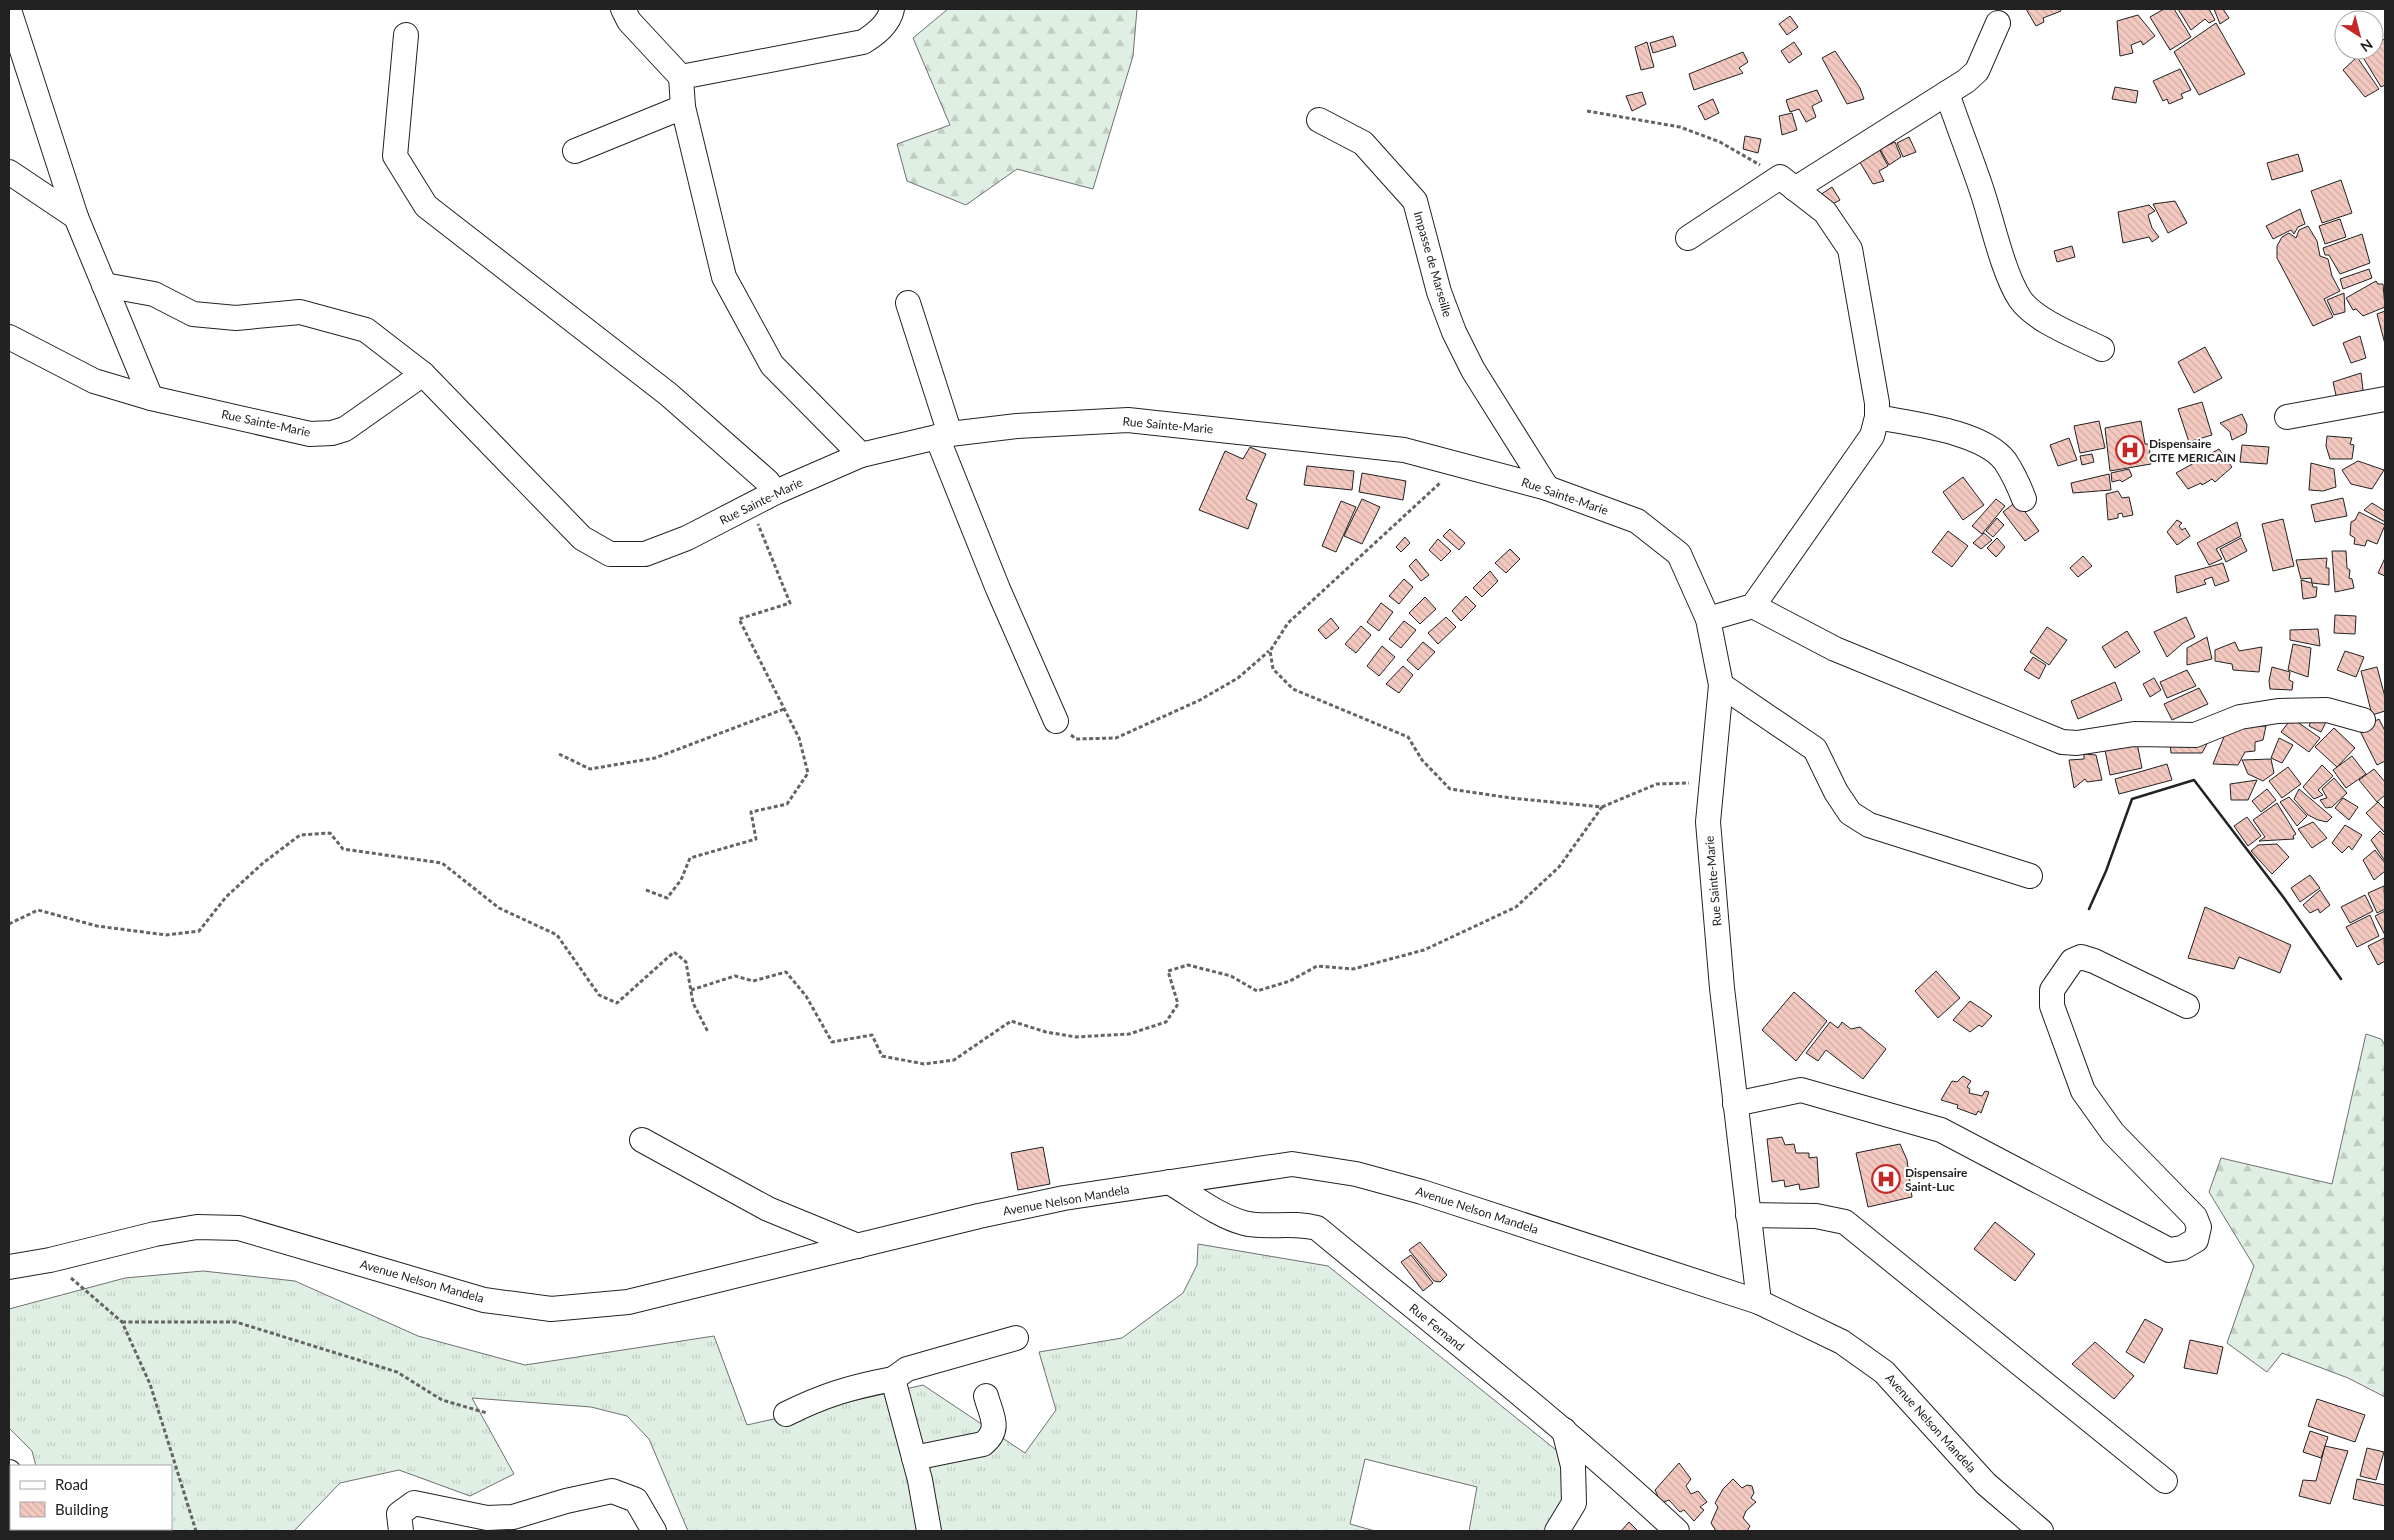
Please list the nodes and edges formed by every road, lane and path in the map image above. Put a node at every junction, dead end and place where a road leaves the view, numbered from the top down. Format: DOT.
graph roads {
  1 [pos="623,9"];
  2 [pos="892,9"];
  3 [pos="9,10"];
  4 [pos="1998,23"];
  5 [pos="406,35"];
  6 [pos="681,77"];
  7 [pos="1948,93"];
  8 [pos="683,107"];
  9 [pos="1587,111"];
  10 [pos="1319,120"];
  11 [pos="575,151"];
  12 [pos="9,172"];
  13 [pos="1788,183"];
  14 [pos="76,217"];
  15 [pos="1688,238"];
  16 [pos="104,285"];
  17 [pos="908,303"];
  18 [pos="9,337"];
  19 [pos="2102,348"];
  20 [pos="424,374"];
  21 [pos="151,398"];
  22 [pos="2385,399"];
  23 [pos="1877,417"];
  24 [pos="2287,417"];
  25 [pos="943,435"];
  26 [pos="861,455"];
  27 [pos="1460,463"];
  28 [pos="1546,488"];
  29 [pos="776,492"];
  30 [pos="2024,499"];
  31 [pos="750,505"];
  32 [pos="1753,606"];
  33 [pos="1708,618"];
  34 [pos="1270,651"];
  35 [pos="1721,685"];
  36 [pos="784,709"];
  37 [pos="2363,720"];
  38 [pos="1056,722"];
  39 [pos="559,754"];
  40 [pos="1712,783"];
  41 [pos="1602,807"];
  42 [pos="2030,876"];
  43 [pos="646,890"];
  44 [pos="9,924"];
  45 [pos="691,990"];
  46 [pos="2186,1006"];
  47 [pos="708,1032"];
  48 [pos="1735,1104"];
  49 [pos="642,1140"];
  50 [pos="1169,1182"];
  51 [pos="1748,1215"];
  52 [pos="858,1246"];
  53 [pos="50,1260"];
  54 [pos="9,1267"];
  55 [pos="1759,1302"];
  56 [pos="122,1322"];
  57 [pos="1016,1338"];
  58 [pos="893,1379"];
  59 [pos="986,1396"];
  60 [pos="487,1413"];
  61 [pos="786,1414"];
  62 [pos="1564,1430"];
  63 [pos="914,1458"];
  64 [pos="2165,1481"];
  65 [pos="196,1531"];
  66 [pos="401,1531"];
  67 [pos="654,1531"];
  68 [pos="929,1531"];
  69 [pos="1557,1531"];
  70 [pos="1677,1531"];
  71 [pos="2041,1531"];
  1 -- 6 [label="street"];
  2 -- 6 [label="street"];
  3 -- 14 [label="street"];
  4 -- 7 [label="street"];
  5 -- 29 [label="street"];
  6 -- 8 [label="street"];
  7 -- 13 [label="street"];
  7 -- 19 [label="street"];
  8 -- 11 [label="street"];
  8 -- 26 [label="street"];
  9 -- 13 [label="path"];
  10 -- 28 [label="street, Impasse de Marseille"];
  12 -- 14 [label="street"];
  13 -- 15 [label="street"];
  13 -- 23 [label="street"];
  14 -- 16 [label="street"];
  16 -- 20 [label="street"];
  16 -- 21 [label="street"];
  17 -- 25 [label="street"];
  18 -- 21 [label="street, Rue Sainte-Marie"];
  20 -- 21 [label="street, Rue Sainte-Marie"];
  20 -- 31 [label="street, Rue Sainte-Marie"];
  22 -- 24 [label="street"];
  23 -- 30 [label="street"];
  23 -- 32 [label="street"];
  25 -- 26 [label="street, Rue Sainte-Marie"];
  25 -- 27 [label="street, Rue Sainte-Marie"];
  25 -- 38 [label="street"];
  26 -- 29 [label="street, Rue Sainte-Marie"];
  27 -- 28 [label="street, Rue Sainte-Marie"];
  27 -- 34 [label="path"];
  28 -- 33 [label="street, Rue Sainte-Marie"];
  29 -- 31 [label="street, Rue Sainte-Marie"];
  31 -- 36 [label="path"];
  32 -- 33 [label="street"];
  32 -- 37 [label="street"];
  33 -- 35 [label="street, Rue Sainte-Marie"];
  34 -- 38 [label="path"];
  34 -- 41 [label="path"];
  35 -- 40 [label="street, Rue Sainte-Marie"];
  35 -- 42 [label="street"];
  36 -- 39 [label="path"];
  36 -- 43 [label="path"];
  40 -- 41 [label="path"];
  40 -- 48 [label="street, Rue Sainte-Marie"];
  41 -- 45 [label="path"];
  44 -- 45 [label="path"];
  45 -- 47 [label="path"];
  46 -- 48 [label="street"];
  48 -- 51 [label="street, Rue Sainte-Marie"];
  49 -- 52 [label="street"];
  50 -- 52 [label="street, Avenue Nelson Mandela"];
  50 -- 55 [label="street, Avenue Nelson Mandela"];
  50 -- 62 [label="street, Rue Fernand"];
  51 -- 55 [label="street, Rue Sainte-Marie"];
  51 -- 64 [label="street"];
  52 -- 53 [label="street, Avenue Nelson Mandela"];
  53 -- 54 [label="street, Avenue Nelson Mandela"];
  53 -- 56 [label="path"];
  55 -- 71 [label="street, Avenue Nelson Mandela"];
  56 -- 60 [label="path"];
  56 -- 65 [label="path"];
  57 -- 58 [label="street"];
  58 -- 61 [label="street"];
  58 -- 63 [label="street"];
  59 -- 63 [label="street"];
  62 -- 69 [label="street"];
  62 -- 70 [label="street, Rue Fernand"];
  63 -- 68 [label="street"];
  66 -- 67 [label="street"];
}
